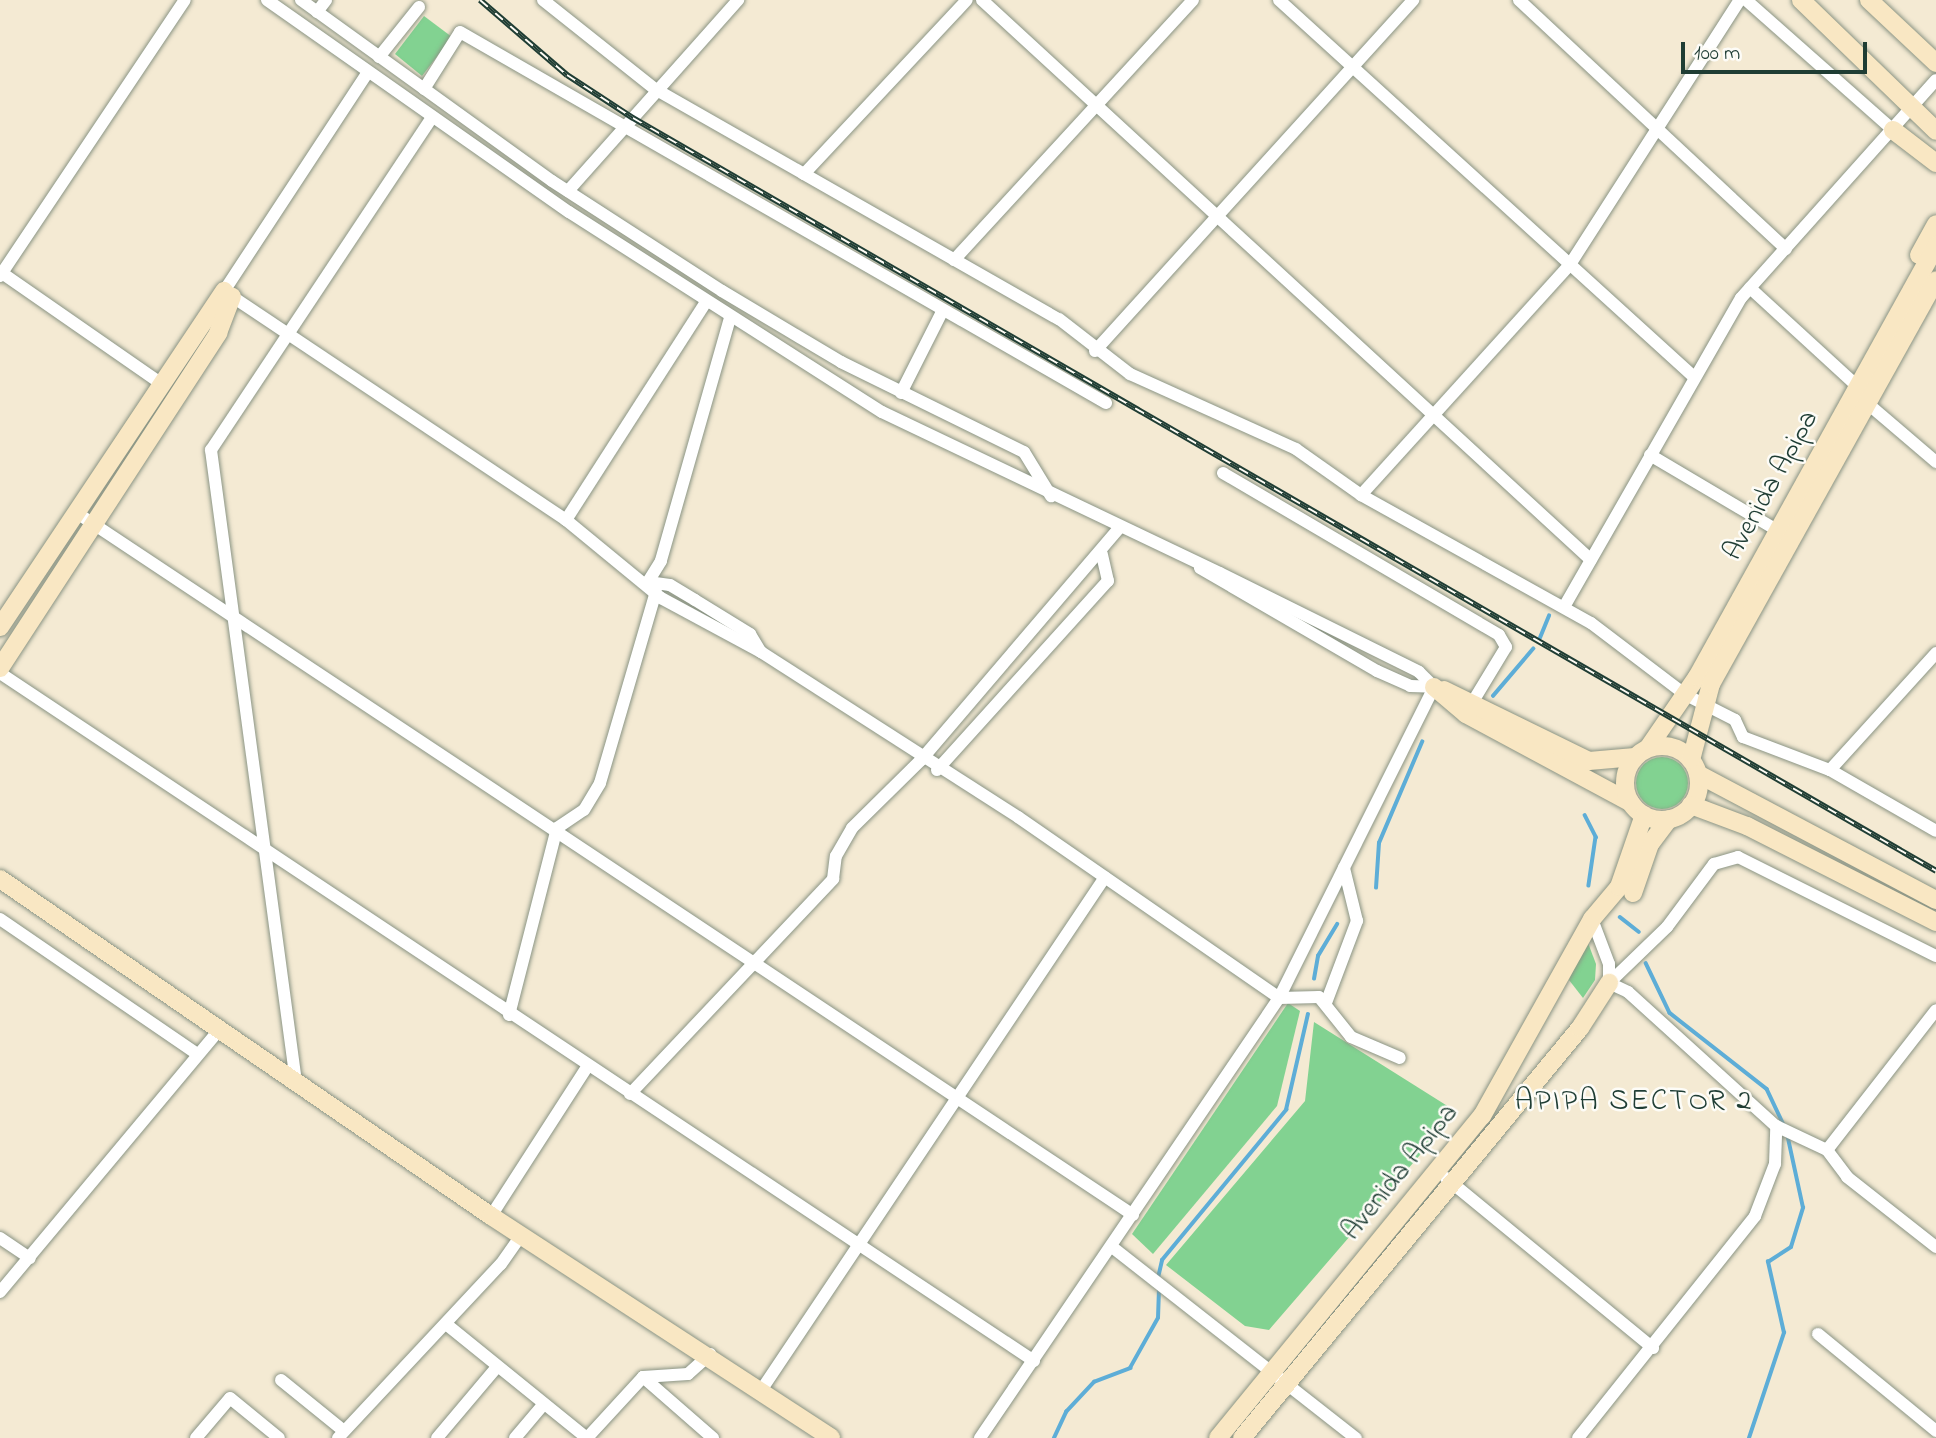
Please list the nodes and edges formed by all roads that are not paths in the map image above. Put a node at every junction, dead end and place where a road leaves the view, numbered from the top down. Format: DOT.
graph roads {
  1 [pos="185,0"];
  2 [pos="267,0"];
  3 [pos="301,0"];
  4 [pos="326,0"];
  5 [pos="543,0"];
  6 [pos="738,0"];
  7 [pos="967,0"];
  8 [pos="982,0"];
  9 [pos="1193,0"];
  10 [pos="1279,0"];
  11 [pos="1413,0"];
  12 [pos="1519,0"];
  13 [pos="1740,0"];
  14 [pos="1746,0"];
  15 [pos="1801,0"];
  16 [pos="1869,0"];
  17 [pos="419,7"];
  18 [pos="317,12"];
  19 [pos="379,57"];
  20 [pos="1936,63"];
  21 [pos="1354,64"];
  22 [pos="366,75"];
  23 [pos="1936,80"];
  24 [pos="424,89"];
  25 [pos="655,89"];
  26 [pos="1097,101"];
  27 [pos="1914,107"];
  28 [pos="432,117"];
  29 [pos="623,125"];
  30 [pos="1893,130"];
  31 [pos="1936,131"];
  32 [pos="1657,135"];
  33 [pos="1936,163"];
  34 [pos="804,174"];
  35 [pos="568,191"];
  36 [pos="1217,220"];
  37 [pos="1936,224"];
  38 [pos="1936,245"];
  39 [pos="1786,249"];
  40 [pos="954,260"];
  41 [pos="1569,266"];
  42 [pos="1,274"];
  43 [pos="1936,280"];
  44 [pos="1750,288"];
  45 [pos="228,294"];
  46 [pos="1936,298"];
  47 [pos="706,302"];
  48 [pos="943,310"];
  49 [pos="730,318"];
  50 [pos="287,330"];
  51 [pos="1095,351"];
  52 [pos="1881,364"];
  53 [pos="1694,377"];
  54 [pos="162,384"];
  55 [pos="901,393"];
  56 [pos="1863,395"];
  57 [pos="1106,403"];
  58 [pos="1433,414"];
  59 [pos="1650,455"];
  60 [pos="1936,462"];
  61 [pos="1223,473"];
  62 [pos="1361,495"];
  63 [pos="1051,496"];
  64 [pos="77,513"];
  65 [pos="566,520"];
  66 [pos="97,526"];
  67 [pos="1120,527"];
  68 [pos="1777,530"];
  69 [pos="1102,554"];
  70 [pos="1591,561"];
  71 [pos="652,587"];
  72 [pos="1564,607"];
  73 [pos="232,610"];
  74 [pos="0,627"];
  75 [pos="1936,653"];
  76 [pos="0,668"];
  77 [pos="0,673"];
  78 [pos="1434,687"];
  79 [pos="1693,700"];
  80 [pos="1469,707"];
  81 [pos="1642,753"];
  82 [pos="921,760"];
  83 [pos="1695,767"];
  84 [pos="937,770"];
  85 [pos="1830,770"];
  86 [pos="1691,805"];
  87 [pos="1638,809"];
  88 [pos="1670,819"];
  89 [pos="557,828"];
  90 [pos="1936,831"];
  91 [pos="263,848"];
  92 [pos="1344,868"];
  93 [pos="1105,877"];
  94 [pos="0,879"];
  95 [pos="1626,890"];
  96 [pos="1936,900"];
  97 [pos="0,919"];
  98 [pos="1592,919"];
  99 [pos="1936,922"];
  100 [pos="1936,956"];
  101 [pos="756,964"];
  102 [pos="1608,983"];
  103 [pos="1279,998"];
  104 [pos="1326,1003"];
  105 [pos="1936,1010"];
  106 [pos="509,1015"];
  107 [pos="219,1030"];
  108 [pos="197,1054"];
  109 [pos="1400,1058"];
  110 [pos="587,1067"];
  111 [pos="296,1082"];
  112 [pos="630,1094"];
  113 [pos="958,1096"];
  114 [pos="1776,1126"];
  115 [pos="1827,1150"];
  116 [pos="1437,1172"];
  117 [pos="1455,1183"];
  118 [pos="1133,1215"];
  119 [pos="491,1216"];
  120 [pos="521,1236"];
  121 [pos="0,1238"];
  122 [pos="862,1243"];
  123 [pos="1933,1243"];
  124 [pos="1112,1247"];
  125 [pos="30,1258"];
  126 [pos="0,1292"];
  127 [pos="446,1324"];
  128 [pos="1818,1334"];
  129 [pos="1653,1348"];
  130 [pos="710,1354"];
  131 [pos="1034,1362"];
  132 [pos="497,1367"];
  133 [pos="1274,1369"];
  134 [pos="643,1377"];
  135 [pos="281,1380"];
  136 [pos="1291,1383"];
  137 [pos="762,1389"];
  138 [pos="542,1405"];
  139 [pos="1936,1431"];
  140 [pos="341,1435"];
  141 [pos="196,1438"];
  142 [pos="279,1438"];
  143 [pos="437,1438"];
  144 [pos="515,1438"];
  145 [pos="587,1438"];
  146 [pos="713,1438"];
  147 [pos="831,1438"];
  148 [pos="980,1438"];
  149 [pos="1218,1438"];
  150 [pos="1242,1438"];
  151 [pos="1356,1438"];
  152 [pos="1578,1438"];
  1 -- 42 [label="street"];
  2 -- 22 [label="street"];
  3 -- 18 [label="street"];
  4 -- 18 [label="street"];
  5 -- 25 [label="street"];
  6 -- 25 [label="street"];
  7 -- 34 [label="street"];
  8 -- 26 [label="street"];
  9 -- 26 [label="street"];
  10 -- 21 [label="street"];
  11 -- 21 [label="street"];
  12 -- 32 [label="street"];
  13 -- 32 [label="street"];
  14 -- 30 [label="street"];
  15 -- 27 [label="street"];
  16 -- 20 [label="street"];
  17 -- 19 [label="street"];
  18 -- 19 [label="street"];
  19 -- 24 [label="street"];
  21 -- 36 [label="street"];
  21 -- 41 [label="street"];
  22 -- 28 [label="street"];
  22 -- 45 [label="street"];
  23 -- 27 [label="street"];
  24 -- 29 [label="street"];
  24 -- 35 [label="street"];
  25 -- 29 [label="street"];
  25 -- 34 [label="street"];
  26 -- 36 [label="street"];
  26 -- 40 [label="street"];
  27 -- 30 [label="street"];
  27 -- 31 [label="street"];
  28 -- 47 [label="street"];
  28 -- 50 [label="street"];
  29 -- 35 [label="street"];
  29 -- 48 [label="street"];
  30 -- 33 [label="street"];
  30 -- 39 [label="street"];
  32 -- 39 [label="street"];
  32 -- 41 [label="street"];
  34 -- 40 [label="street"];
  35 -- 55 [label="street"];
  36 -- 51 [label="street"];
  36 -- 58 [label="street"];
  37 -- 52 [label="street"];
  38 -- 52 [label="street, Avenida Apipa"];
  39 -- 44 [label="street"];
  40 -- 51 [label="street"];
  41 -- 53 [label="street"];
  41 -- 58 [label="street"];
  42 -- 54 [label="street"];
  43 -- 52 [label="street, Avenida Apipa"];
  44 -- 53 [label="street"];
  44 -- 56 [label="street"];
  45 -- 50 [label="street"];
  45 -- 54 [label="street"];
  45 -- 66 [label="street"];
  46 -- 52 [label="street"];
  47 -- 49 [label="street"];
  47 -- 65 [label="street"];
  48 -- 55 [label="street"];
  48 -- 57 [label="street"];
  49 -- 63 [label="street"];
  49 -- 71 [label="street"];
  50 -- 65 [label="street"];
  50 -- 73 [label="street"];
  51 -- 62 [label="street"];
  52 -- 56 [label="street, Avenida Apipa"];
  53 -- 59 [label="street"];
  54 -- 64 [label="street"];
  55 -- 63 [label="street"];
  56 -- 60 [label="street"];
  56 -- 68 [label="street, Avenida Apipa"];
  56 -- 79 [label="street, Avenida Apipa"];
  58 -- 62 [label="street"];
  58 -- 70 [label="street"];
  59 -- 68 [label="street"];
  59 -- 70 [label="street"];
  61 -- 80 [label="street"];
  62 -- 72 [label="street"];
  63 -- 67 [label="street"];
  64 -- 66 [label="street"];
  64 -- 74 [label="street"];
  65 -- 71 [label="street"];
  66 -- 73 [label="street"];
  66 -- 76 [label="street"];
  67 -- 69 [label="street"];
  67 -- 78 [label="street"];
  68 -- 79 [label="street, Avenida Apipa"];
  69 -- 82 [label="street"];
  69 -- 84 [label="street"];
  70 -- 72 [label="street"];
  71 -- 82 [label="street"];
  71 -- 89 [label="street"];
  72 -- 79 [label="street"];
  73 -- 89 [label="street"];
  73 -- 91 [label="street"];
  75 -- 85 [label="street"];
  77 -- 91 [label="street"];
  78 -- 80 [label="street"];
  78 -- 92 [label="street"];
  79 -- 81 [label="street, Avenida Apipa"];
  79 -- 83 [label="street, Avenida Apipa"];
  79 -- 85 [label="street"];
  80 -- 81 [label="street"];
  80 -- 87 [label="street"];
  81 -- 83 [label="street"];
  81 -- 87 [label="street"];
  82 -- 84 [label="street"];
  82 -- 101 [label="street"];
  83 -- 86 [label="street"];
  83 -- 96 [label="street"];
  84 -- 93 [label="street"];
  85 -- 90 [label="street"];
  86 -- 88 [label="street"];
  86 -- 99 [label="street"];
  87 -- 88 [label="street"];
  87 -- 95 [label="street, Avenida Apipa"];
  88 -- 95 [label="street, Avenida Apipa"];
  89 -- 101 [label="street"];
  89 -- 106 [label="street"];
  91 -- 106 [label="street"];
  91 -- 111 [label="street"];
  92 -- 103 [label="street"];
  92 -- 104 [label="street"];
  93 -- 103 [label="street"];
  93 -- 113 [label="street"];
  94 -- 107 [label="street"];
  95 -- 98 [label="street, Avenida Apipa"];
  97 -- 108 [label="street"];
  98 -- 102 [label="street"];
  98 -- 116 [label="street, Avenida Apipa"];
  100 -- 102 [label="street, Avenida Apipa"];
  101 -- 112 [label="street"];
  101 -- 113 [label="street"];
  102 -- 114 [label="street"];
  102 -- 117 [label="street, Avenida Apipa"];
  103 -- 104 [label="street"];
  103 -- 118 [label="street"];
  104 -- 109 [label="street"];
  105 -- 115 [label="street"];
  106 -- 110 [label="street"];
  107 -- 108 [label="street"];
  107 -- 111 [label="street"];
  108 -- 125 [label="street"];
  110 -- 112 [label="street"];
  110 -- 119 [label="street"];
  111 -- 119 [label="street"];
  112 -- 122 [label="street"];
  113 -- 118 [label="street"];
  113 -- 122 [label="street"];
  114 -- 115 [label="street"];
  114 -- 129 [label="street"];
  115 -- 123 [label="street"];
  116 -- 117 [label="street"];
  116 -- 133 [label="street, Avenida Apipa"];
  117 -- 129 [label="street"];
  117 -- 136 [label="street, Avenida Apipa"];
  118 -- 124 [label="street"];
  119 -- 120 [label="street"];
  120 -- 127 [label="street"];
  120 -- 130 [label="street"];
  121 -- 125 [label="street"];
  122 -- 131 [label="street"];
  122 -- 137 [label="street"];
  124 -- 131 [label="street"];
  124 -- 133 [label="street"];
  125 -- 126 [label="street"];
  127 -- 132 [label="street"];
  127 -- 140 [label="street"];
  128 -- 139 [label="street"];
  129 -- 152 [label="street"];
  130 -- 134 [label="street"];
  130 -- 137 [label="street"];
  131 -- 148 [label="street"];
  132 -- 138 [label="street"];
  132 -- 143 [label="street"];
  133 -- 136 [label="street"];
  133 -- 149 [label="street, Avenida Apipa"];
  134 -- 145 [label="street"];
  134 -- 146 [label="street"];
  135 -- 140 [label="street"];
  136 -- 150 [label="street, Avenida Apipa"];
  136 -- 151 [label="street"];
  137 -- 147 [label="street"];
  138 -- 144 [label="street"];
  138 -- 145 [label="street"];
  141 -- 142 [label="street"];
}
